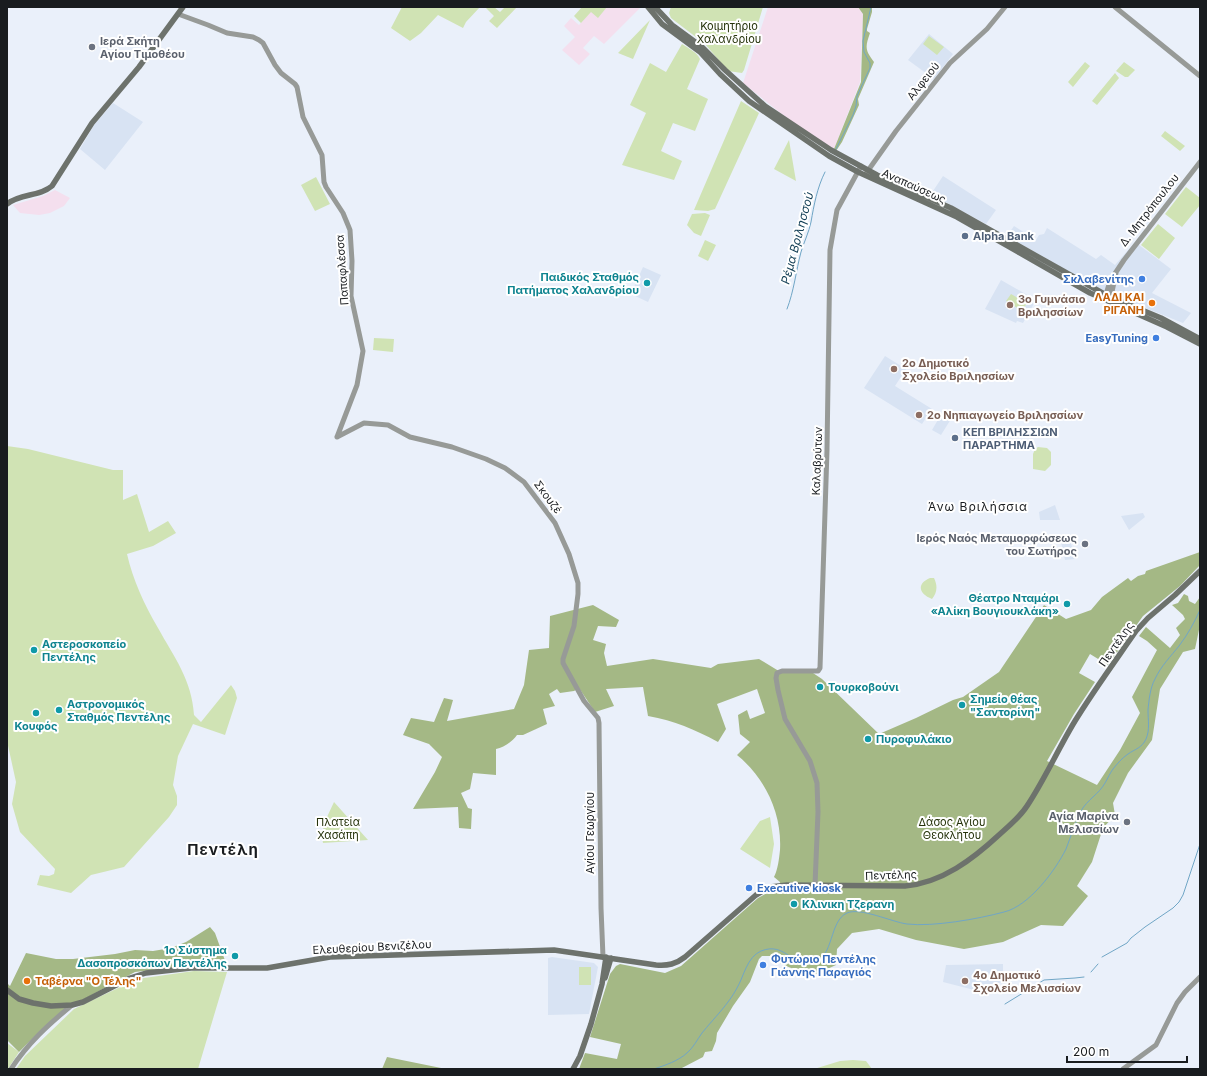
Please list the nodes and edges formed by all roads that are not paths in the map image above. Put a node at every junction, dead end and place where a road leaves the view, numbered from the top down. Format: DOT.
graph roads {
  1 [pos="184,7"];
  2 [pos="648,7"];
  3 [pos="655,7"];
  4 [pos="1005,7"];
  5 [pos="1115,7"];
  6 [pos="178,14"];
  7 [pos="1200,76"];
  8 [pos="1200,162"];
  9 [pos="863,171"];
  10 [pos="7,204"];
  11 [pos="830,250"];
  12 [pos="1108,299"];
  13 [pos="1200,339"];
  14 [pos="1200,344"];
  15 [pos="337,437"];
  16 [pos="1200,571"];
  17 [pos="592,713"];
  18 [pos="815,885"];
  19 [pos="607,957"];
  20 [pos="1200,977"];
  21 [pos="7,990"];
  22 [pos="72,1005"];
  23 [pos="11,1069"];
  24 [pos="573,1069"];
  25 [pos="1123,1069"];
  1 -- 6 [label="main road"];
  2 -- 9 [label="main road, Αναπαύσεως"];
  3 -- 9 [label="main road, Αναπαύσεως"];
  4 -- 9 [label="street, Αλφειού"];
  5 -- 7 [label="street"];
  6 -- 10 [label="main road"];
  6 -- 15 [label="street, Παπαφλέσσα"];
  8 -- 12 [label="street, Δ. Μητρόπουλου"];
  9 -- 11 [label="street, Αλφειού"];
  9 -- 12 [label="main road, Αναπαύσεως"];
  11 -- 18 [label="street, Καλαβρύτων"];
  12 -- 13 [label="main road, Αναπαύσεως"];
  12 -- 14 [label="main road, Αναπαύσεως"];
  15 -- 17 [label="street, Σκουζέ"];
  16 -- 18 [label="main road, Πεντέλης"];
  17 -- 19 [label="street, Αγίου Γεωργίου"];
  18 -- 19 [label="main road, Πεντέλης"];
  19 -- 22 [label="main road, Ελευθερίου Βενιζέλου"];
  19 -- 24 [label="main road"];
  20 -- 25 [label="street"];
  21 -- 22 [label="main road, Ελευθερίου Βενιζέλου"];
  22 -- 23 [label="street"];
}
